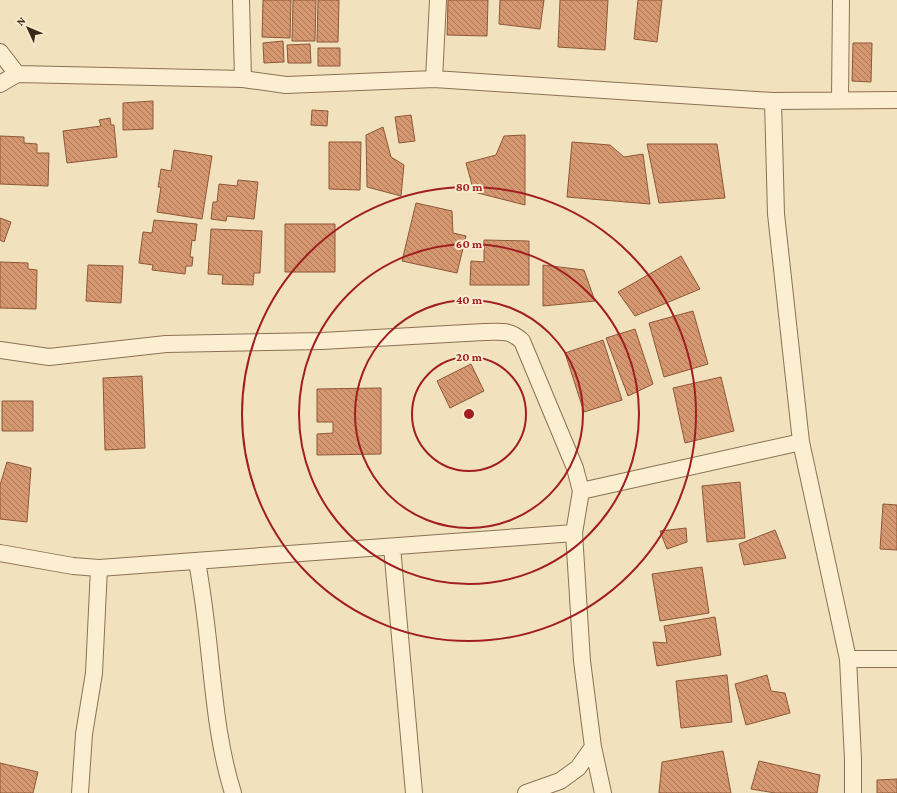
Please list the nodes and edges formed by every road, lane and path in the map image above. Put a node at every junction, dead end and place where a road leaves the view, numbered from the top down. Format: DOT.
graph roads {
  1 [pos="241,0"];
  2 [pos="438,0"];
  3 [pos="841,0"];
  4 [pos="0,52"];
  5 [pos="17,74"];
  6 [pos="243,79"];
  7 [pos="434,80"];
  8 [pos="0,84"];
  9 [pos="840,100"];
  10 [pos="897,100"];
  11 [pos="773,101"];
  12 [pos="0,350"];
  13 [pos="801,442"];
  14 [pos="581,491"];
  15 [pos="574,533"];
  16 [pos="392,547"];
  17 [pos="0,553"];
  18 [pos="197,561"];
  19 [pos="99,568"];
  20 [pos="848,659"];
  21 [pos="897,659"];
  22 [pos="594,747"];
  23 [pos="80,793"];
  24 [pos="233,793"];
  25 [pos="414,793"];
  26 [pos="526,793"];
  27 [pos="603,793"];
  28 [pos="853,793"];
  1 -- 6 [label="street"];
  2 -- 7 [label="street"];
  3 -- 9 [label="street"];
  4 -- 5 [label="street"];
  5 -- 6 [label="street"];
  5 -- 8 [label="street"];
  6 -- 7 [label="street"];
  7 -- 11 [label="street"];
  9 -- 10 [label="street"];
  9 -- 11 [label="street"];
  11 -- 13 [label="street"];
  12 -- 14 [label="street"];
  13 -- 14 [label="street"];
  13 -- 20 [label="street"];
  14 -- 15 [label="street"];
  15 -- 16 [label="street"];
  15 -- 22 [label="street"];
  16 -- 18 [label="street"];
  16 -- 25 [label="street"];
  17 -- 19 [label="street"];
  18 -- 19 [label="street"];
  18 -- 24 [label="street"];
  19 -- 23 [label="street"];
  20 -- 21 [label="street"];
  20 -- 28 [label="street"];
  22 -- 26 [label="street"];
  22 -- 27 [label="street"];
}
